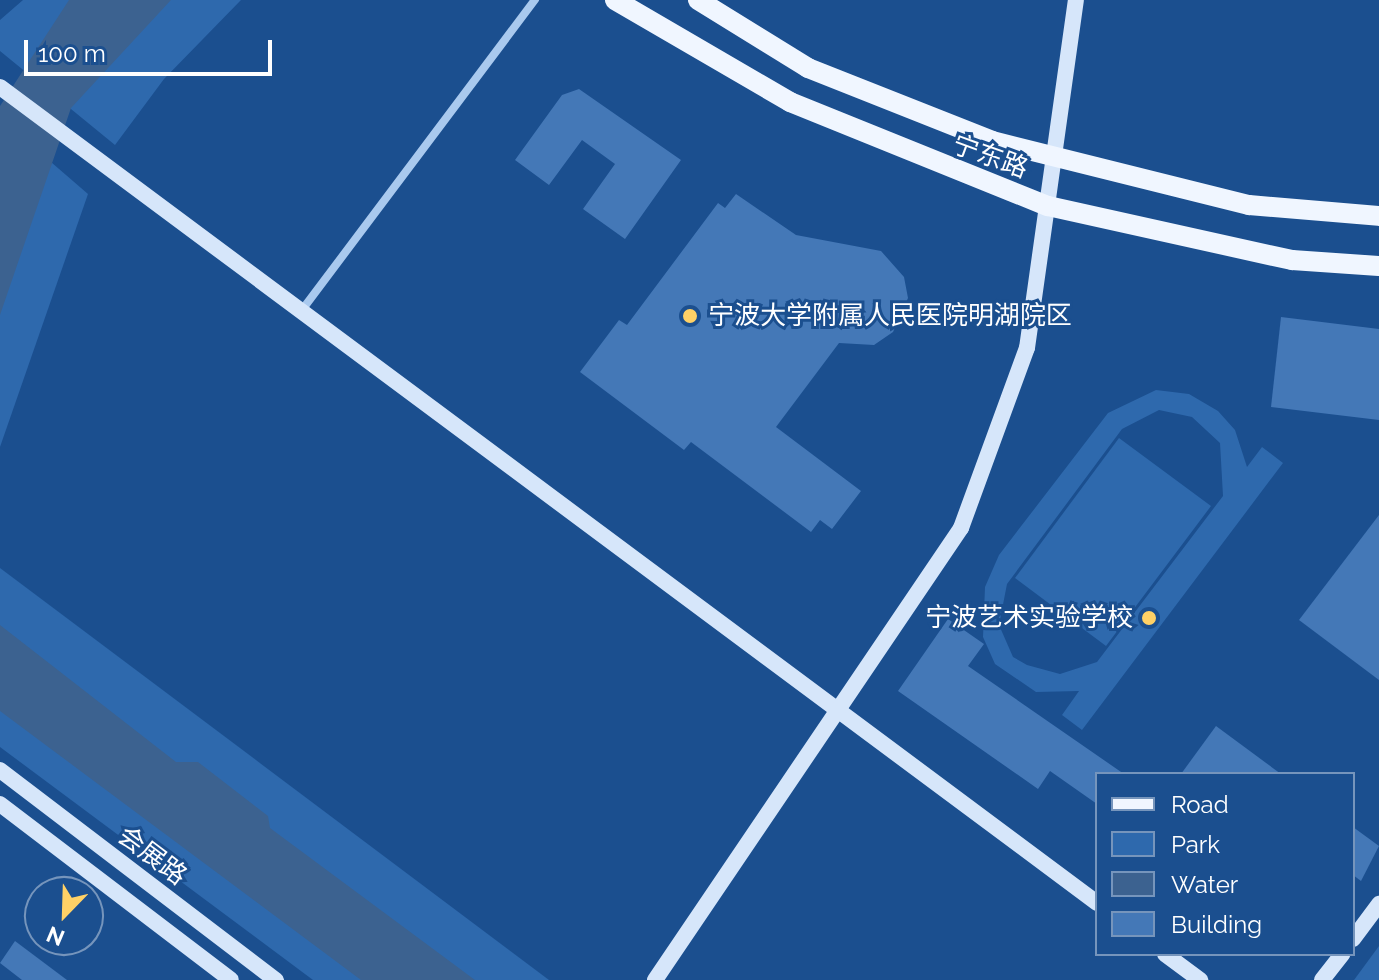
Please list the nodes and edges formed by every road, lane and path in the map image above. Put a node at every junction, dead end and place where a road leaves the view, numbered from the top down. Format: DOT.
graph roads {
  1 [pos="535,0"];
  2 [pos="615,0"];
  3 [pos="698,0"];
  4 [pos="1076,0"];
  5 [pos="0,87"];
  6 [pos="1054,159"];
  7 [pos="1048,206"];
  8 [pos="1379,216"];
  9 [pos="1379,266"];
  10 [pos="302,310"];
  11 [pos="840,710"];
  12 [pos="0,770"];
  13 [pos="0,804"];
  14 [pos="1095,901"];
  15 [pos="1379,904"];
  16 [pos="1355,936"];
  17 [pos="1168,956"];
  18 [pos="1340,956"];
  19 [pos="231,980"];
  20 [pos="276,980"];
  21 [pos="655,980"];
  22 [pos="1200,980"];
  23 [pos="1322,980"];
  1 -- 10 [label="street"];
  2 -- 7 [label="main road, 宁东路"];
  3 -- 6 [label="main road, 宁东路"];
  4 -- 6 [label="street"];
  5 -- 10 [label="street"];
  6 -- 7 [label="street"];
  6 -- 8 [label="main road, 宁东路"];
  7 -- 9 [label="main road, 宁东路"];
  7 -- 11 [label="street"];
  10 -- 11 [label="street"];
  11 -- 14 [label="street"];
  11 -- 21 [label="street"];
  12 -- 20 [label="street, 会展路"];
  13 -- 19 [label="street, 会展路"];
  15 -- 16 [label="street"];
  17 -- 22 [label="street"];
  18 -- 23 [label="street"];
}
